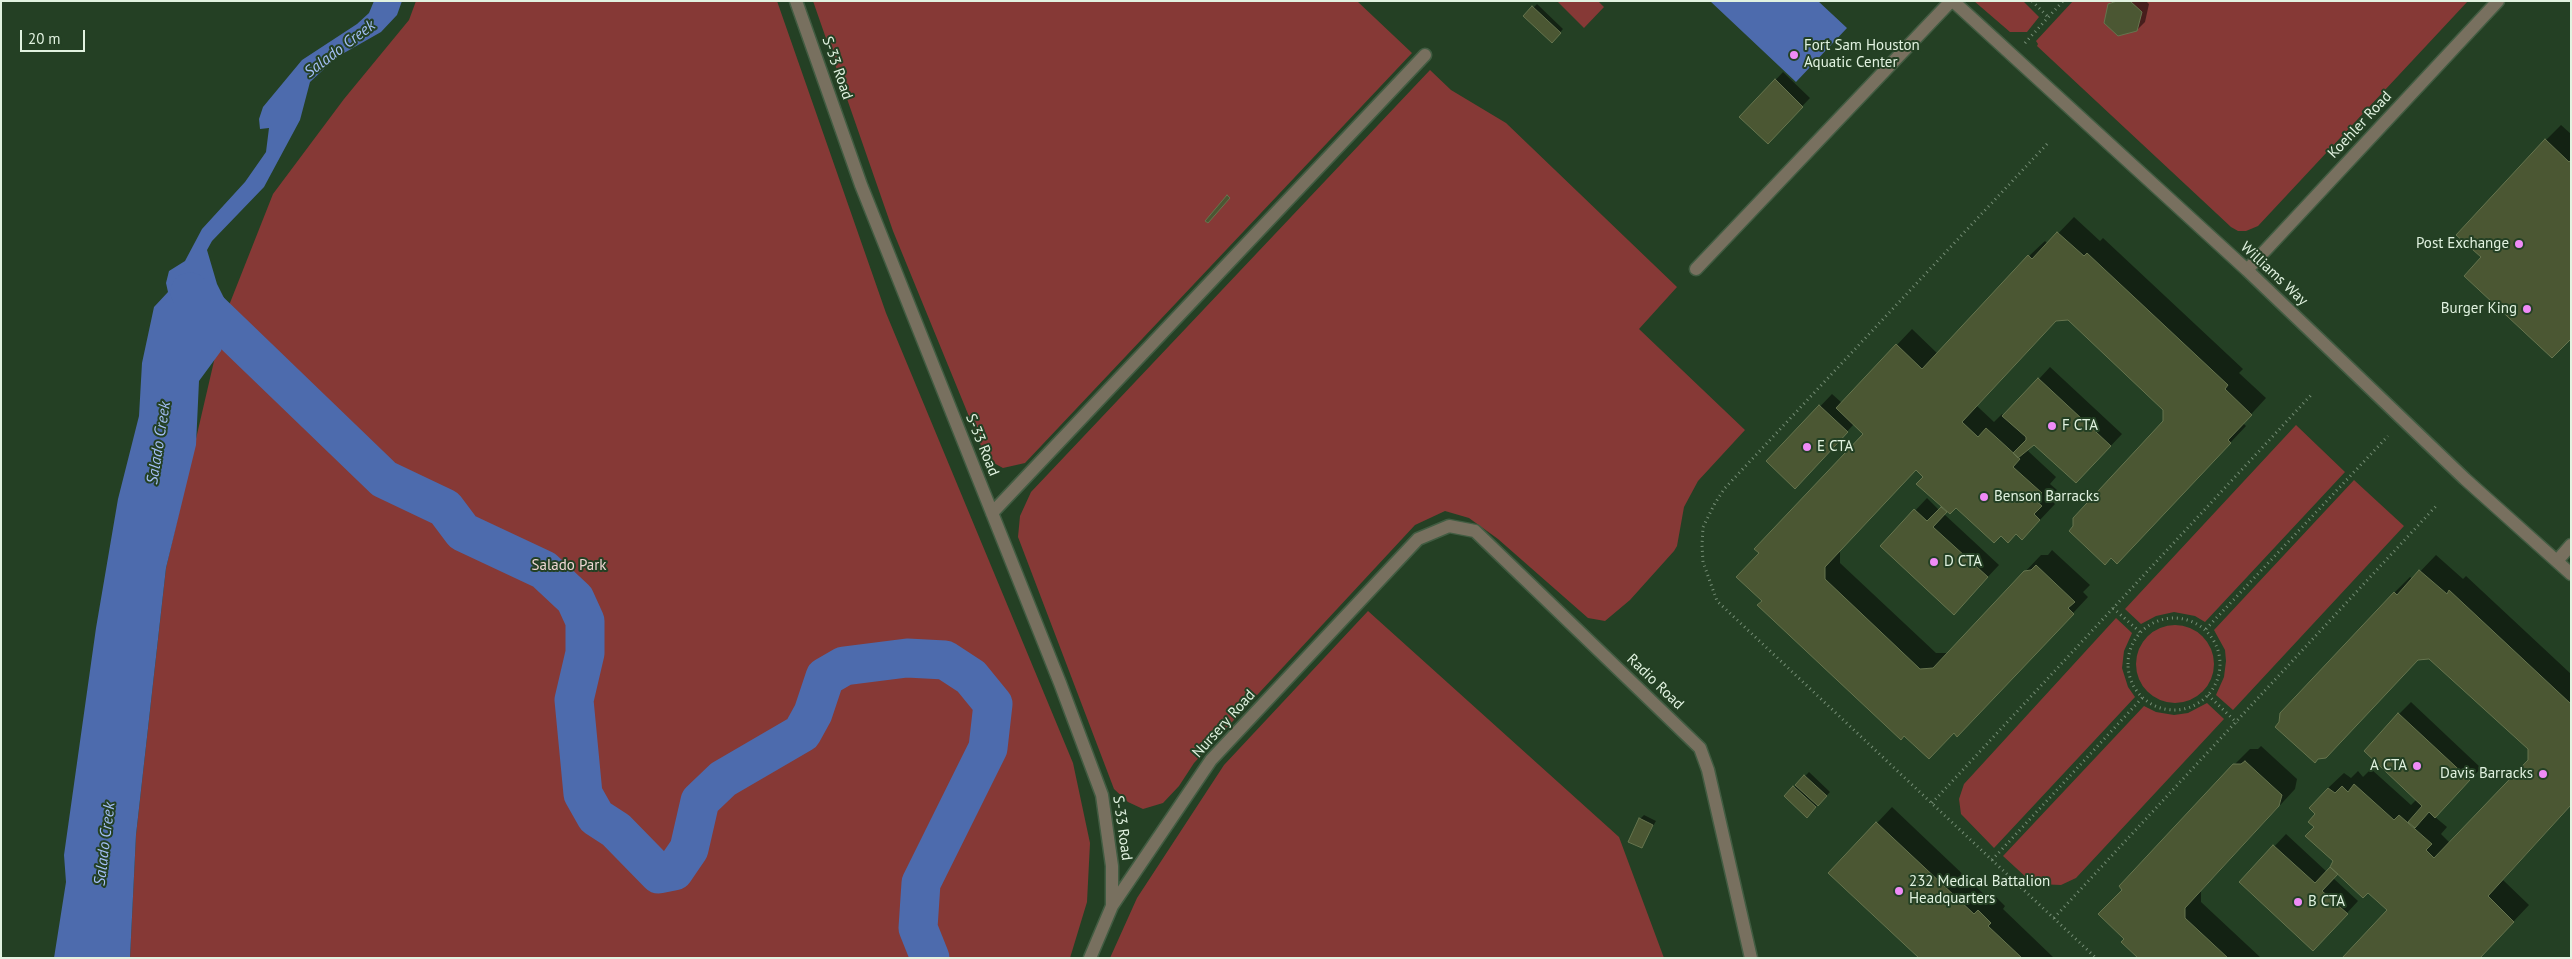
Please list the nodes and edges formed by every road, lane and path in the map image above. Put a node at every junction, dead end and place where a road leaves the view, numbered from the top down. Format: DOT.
graph roads {
  1 [pos="796,1"];
  2 [pos="1952,1"];
  3 [pos="2032,1"];
  4 [pos="2063,1"];
  5 [pos="2498,1"];
  6 [pos="2048,17"];
  7 [pos="2024,44"];
  8 [pos="1425,55"];
  9 [pos="2047,144"];
  10 [pos="1696,269"];
  11 [pos="2247,270"];
  12 [pos="2313,394"];
  13 [pos="2388,436"];
  14 [pos="2437,505"];
  15 [pos="992,512"];
  16 [pos="1418,539"];
  17 [pos="2571,545"];
  18 [pos="2557,561"];
  19 [pos="2571,574"];
  20 [pos="2113,608"];
  21 [pos="2206,630"];
  22 [pos="2140,632"];
  23 [pos="2208,694"];
  24 [pos="2142,697"];
  25 [pos="2238,723"];
  26 [pos="1932,803"];
  27 [pos="1992,860"];
  28 [pos="1112,906"];
  29 [pos="2054,918"];
  30 [pos="1090,958"];
  31 [pos="1751,958"];
  32 [pos="2096,958"];
  1 -- 15 [label="street, S-33 Road"];
  2 -- 10 [label="street"];
  2 -- 11 [label="street, Williams Way"];
  3 -- 6 [label="path"];
  4 -- 6 [label="path"];
  5 -- 11 [label="street, Koehler Road"];
  6 -- 7 [label="path"];
  8 -- 15 [label="street"];
  9 -- 26 [label="path"];
  11 -- 18 [label="street, Williams Way"];
  12 -- 20 [label="path"];
  13 -- 21 [label="path"];
  14 -- 25 [label="path"];
  15 -- 28 [label="street, S-33 Road"];
  16 -- 28 [label="street, Nursery Road"];
  16 -- 31 [label="street, Radio Road"];
  17 -- 18 [label="street"];
  18 -- 19 [label="street, Williams Way"];
  20 -- 22 [label="path"];
  20 -- 26 [label="path"];
  21 -- 22 [label="path"];
  21 -- 23 [label="path"];
  22 -- 24 [label="path"];
  23 -- 24 [label="path"];
  23 -- 25 [label="path"];
  24 -- 27 [label="path"];
  25 -- 29 [label="path"];
  26 -- 27 [label="path"];
  27 -- 29 [label="path"];
  28 -- 30 [label="street, Nursery Road"];
  29 -- 32 [label="path"];
}
